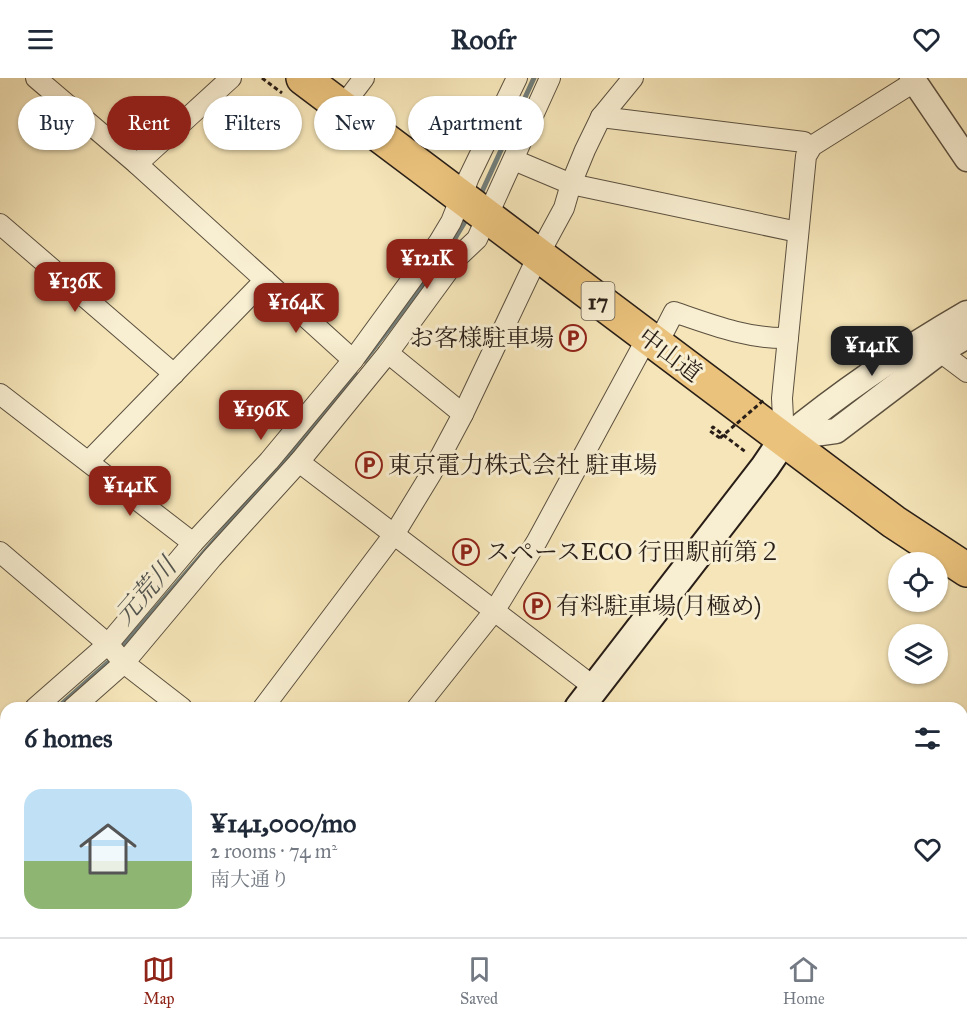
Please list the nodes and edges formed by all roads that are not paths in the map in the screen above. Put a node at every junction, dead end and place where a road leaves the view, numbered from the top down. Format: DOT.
graph roads {
  1 [pos="36,78"];
  2 [pos="231,78"];
  3 [pos="303,78"];
  4 [pos="364,78"];
  5 [pos="518,78"];
  6 [pos="550,78"];
  7 [pos="633,78"];
  8 [pos="913,80"];
  9 [pos="327,96"];
  10 [pos="350,96"];
  11 [pos="602,117"];
  12 [pos="396,148"];
  13 [pos="810,148"];
  14 [pos="965,152"];
  15 [pos="514,160"];
  16 [pos="137,164"];
  17 [pos="571,184"];
  18 [pos="474,207"];
  19 [pos="0,224"];
  20 [pos="798,232"];
  21 [pos="538,256"];
  22 [pos="265,280"];
  23 [pos="967,313"];
  24 [pos="967,336"];
  25 [pos="788,338"];
  26 [pos="652,341"];
  27 [pos="932,345"];
  28 [pos="388,353"];
  29 [pos="352,360"];
  30 [pos="967,372"];
  31 [pos="174,374"];
  32 [pos="0,393"];
  33 [pos="463,414"];
  34 [pos="784,439"];
  35 [pos="89,461"];
  36 [pos="299,462"];
  37 [pos="894,522"];
  38 [pos="395,534"];
  39 [pos="193,543"];
  40 [pos="0,552"];
  41 [pos="924,552"];
  42 [pos="967,570"];
  43 [pos="948,575"];
  44 [pos="967,592"];
  45 [pos="495,610"];
  46 [pos="108,644"];
  47 [pos="124,663"];
  48 [pos="586,697"];
  49 [pos="42,702"];
  50 [pos="80,702"];
  51 [pos="174,702"];
  52 [pos="268,702"];
  53 [pos="422,702"];
  1 -- 16 [label="street"];
  2 -- 16 [label="street"];
  3 -- 9 [label="highway, 中山道 / 17"];
  4 -- 10 [label="street"];
  5 -- 18 [label="street"];
  6 -- 15 [label="street"];
  7 -- 11 [label="street"];
  8 -- 13 [label="street"];
  8 -- 14 [label="street"];
  11 -- 13 [label="street"];
  11 -- 17 [label="street"];
  12 -- 18 [label="highway, 中山道 / 17"];
  13 -- 20 [label="street"];
  15 -- 17 [label="street"];
  15 -- 18 [label="street"];
  16 -- 22 [label="street"];
  17 -- 20 [label="street"];
  17 -- 21 [label="street"];
  18 -- 21 [label="highway, 中山道 / 17"];
  18 -- 28 [label="street"];
  18 -- 29 [label="street"];
  19 -- 31 [label="street"];
  20 -- 25 [label="street"];
  21 -- 26 [label="highway, 中山道 / 17"];
  21 -- 33 [label="street"];
  22 -- 29 [label="street"];
  22 -- 31 [label="street"];
  23 -- 27 [label="street"];
  24 -- 27 [label="street"];
  25 -- 26 [label="street"];
  25 -- 34 [label="street"];
  26 -- 34 [label="highway, 中山道 / 17"];
  26 -- 45 [label="street"];
  27 -- 30 [label="street"];
  27 -- 34 [label="street"];
  28 -- 33 [label="street"];
  28 -- 36 [label="street"];
  29 -- 39 [label="street"];
  31 -- 35 [label="street"];
  32 -- 35 [label="street"];
  33 -- 38 [label="street"];
  34 -- 37 [label="highway, 中山道 / 17"];
  34 -- 48 [label="main road"];
  35 -- 39 [label="street"];
  36 -- 38 [label="street"];
  36 -- 47 [label="street"];
  37 -- 41 [label="highway, 中山道 / 17"];
  37 -- 42 [label="highway, 中山道 / 17"];
  38 -- 45 [label="street"];
  38 -- 52 [label="street"];
  39 -- 46 [label="street"];
  40 -- 46 [label="street"];
  43 -- 44 [label="highway, 中山道 / 17"];
  45 -- 48 [label="street"];
  45 -- 53 [label="street"];
  46 -- 47 [label="street"];
  46 -- 49 [label="street"];
  47 -- 50 [label="street"];
  47 -- 51 [label="street"];
}
